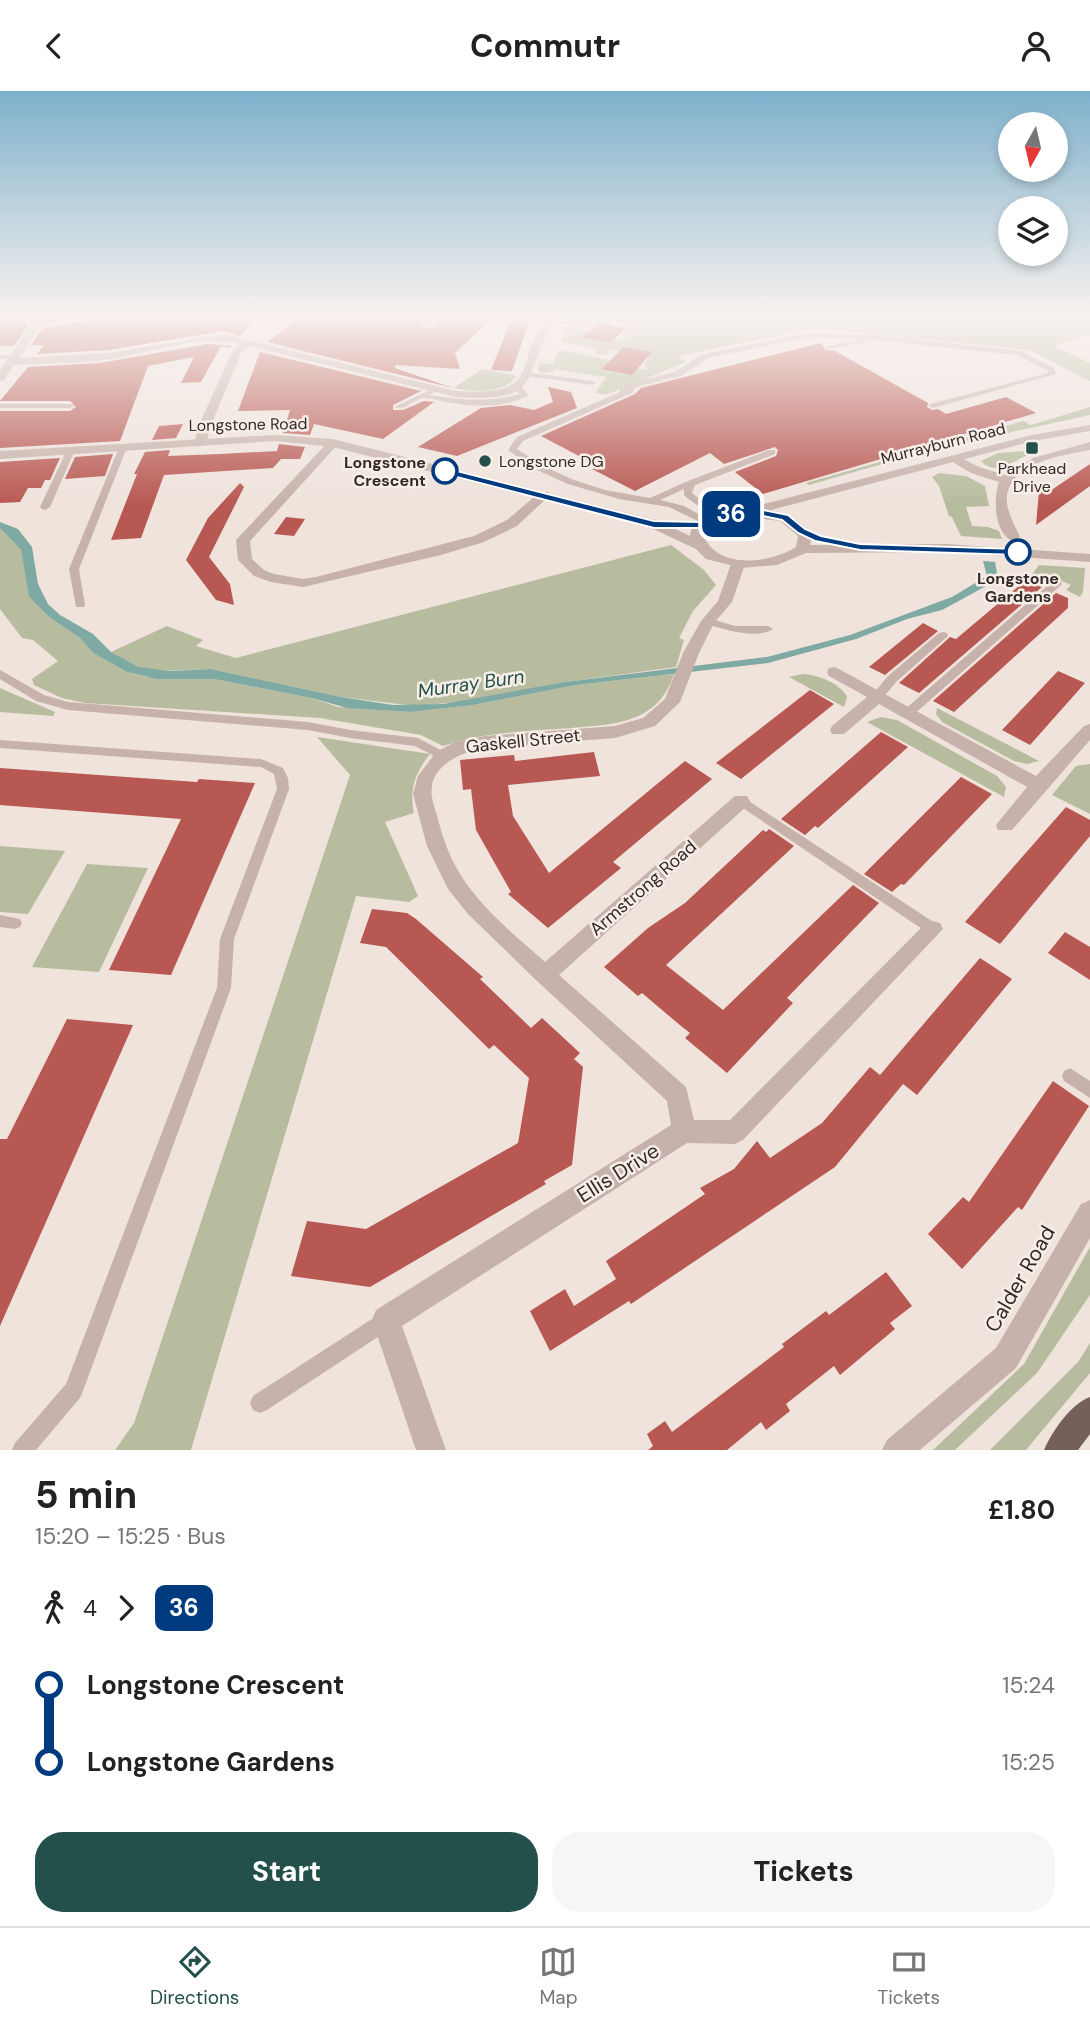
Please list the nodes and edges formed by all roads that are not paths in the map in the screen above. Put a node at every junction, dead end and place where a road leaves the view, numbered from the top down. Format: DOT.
graph roads {
  1 [pos="225,378"];
  2 [pos="377,378"];
  3 [pos="525,378"];
  4 [pos="559,378"];
  5 [pos="660,378"];
  6 [pos="1036,378"];
  7 [pos="673,382"];
  8 [pos="592,383"];
  9 [pos="623,391"];
  10 [pos="430,393"];
  11 [pos="0,406"];
  12 [pos="69,406"];
  13 [pos="933,406"];
  14 [pos="398,407"];
  15 [pos="1090,428"];
  16 [pos="201,442"];
  17 [pos="333,443"];
  18 [pos="1090,446"];
  19 [pos="123,447"];
  20 [pos="71,450"];
  21 [pos="772,452"];
  22 [pos="0,455"];
  23 [pos="952,458"];
  24 [pos="1007,480"];
  25 [pos="691,483"];
  26 [pos="544,495"];
  27 [pos="654,499"];
  28 [pos="806,499"];
  29 [pos="45,506"];
  30 [pos="748,512"];
  31 [pos="730,514"];
  32 [pos="785,517"];
  33 [pos="704,523"];
  34 [pos="654,524"];
  35 [pos="802,531"];
  36 [pos="1013,537"];
  37 [pos="700,545"];
  38 [pos="860,547"];
  39 [pos="803,549"];
  40 [pos="1090,558"];
  41 [pos="738,564"];
  42 [pos="1057,583"];
  43 [pos="80,605"];
  44 [pos="708,621"];
  45 [pos="768,629"];
  46 [pos="943,635"];
  47 [pos="835,673"];
  48 [pos="0,674"];
  49 [pos="878,697"];
  50 [pos="908,713"];
  51 [pos="838,730"];
  52 [pos="1087,740"];
  53 [pos="0,744"];
  54 [pos="442,756"];
  55 [pos="1038,785"];
  56 [pos="741,801"];
  57 [pos="1005,825"];
  58 [pos="933,929"];
  59 [pos="544,975"];
  60 [pos="1070,1076"];
  61 [pos="1090,1090"];
  62 [pos="684,1131"];
  63 [pos="1090,1213"];
  64 [pos="386,1320"];
  65 [pos="260,1403"];
  66 [pos="1090,1411"];
  67 [pos="22,1450"];
  68 [pos="431,1450"];
  69 [pos="897,1450"];
  70 [pos="1059,1450"];
  1 -- 16 [label="street"];
  2 -- 10 [label="street"];
  3 -- 10 [label="street"];
  4 -- 8 [label="lane"];
  5 -- 9 [label="lane"];
  6 -- 13 [label="lane"];
  7 -- 9 [label="lane"];
  9 -- 27 [label="lane"];
  10 -- 14 [label="lane"];
  11 -- 12 [label="lane"];
  15 -- 23 [label="street, Murrayburn Road"];
  16 -- 17 [label="street, Longstone Road"];
  16 -- 19 [label="street, Longstone Road"];
  17 -- 26 [label="street, Longstone Road"];
  17 -- 26 [label="street"];
  18 -- 24 [label="street"];
  19 -- 20 [label="street, Longstone Road"];
  19 -- 43 [label="lane"];
  20 -- 22 [label="street, Longstone Road"];
  20 -- 29 [label="lane"];
  21 -- 25 [label="lane"];
  23 -- 24 [label="street"];
  23 -- 28 [label="street, Murrayburn Road"];
  24 -- 36 [label="street"];
  25 -- 27 [label="lane"];
  25 -- 31 [label="lane"];
  26 -- 34 [label="street, Longstone Road"];
  27 -- 33 [label="lane"];
  28 -- 30 [label="street, Murrayburn Road"];
  28 -- 32 [label="street, Murrayburn Road"];
  30 -- 31 [label="street, Longstone Road"];
  30 -- 32 [label="street"];
  31 -- 33 [label="street, Longstone Road"];
  32 -- 35 [label="street"];
  33 -- 34 [label="street, Longstone Road"];
  33 -- 37 [label="street"];
  34 -- 37 [label="street, Longstone Road"];
  35 -- 38 [label="street"];
  35 -- 39 [label="street"];
  37 -- 41 [label="street, Longstone Road"];
  38 -- 39 [label="street"];
  38 -- 40 [label="street"];
  39 -- 41 [label="street"];
  41 -- 44 [label="street, Gaskell Street"];
  42 -- 50 [label="lane"];
  44 -- 45 [label="lane"];
  44 -- 54 [label="street, Gaskell Street"];
  46 -- 49 [label="lane"];
  47 -- 49 [label="street"];
  48 -- 54 [label="lane"];
  49 -- 50 [label="street"];
  49 -- 51 [label="street"];
  50 -- 55 [label="street"];
  52 -- 55 [label="street"];
  53 -- 67 [label="lane"];
  54 -- 59 [label="street, Gaskell Street"];
  55 -- 57 [label="street"];
  56 -- 58 [label="lane"];
  56 -- 59 [label="street, Armstrong Road"];
  58 -- 62 [label="street"];
  59 -- 62 [label="street, Gaskell Street"];
  60 -- 61 [label="lane"];
  62 -- 64 [label="street, Ellis Drive"];
  63 -- 69 [label="street, Calder Road"];
  64 -- 65 [label="lane"];
  64 -- 68 [label="street"];
  66 -- 70 [label="main road"];
}
